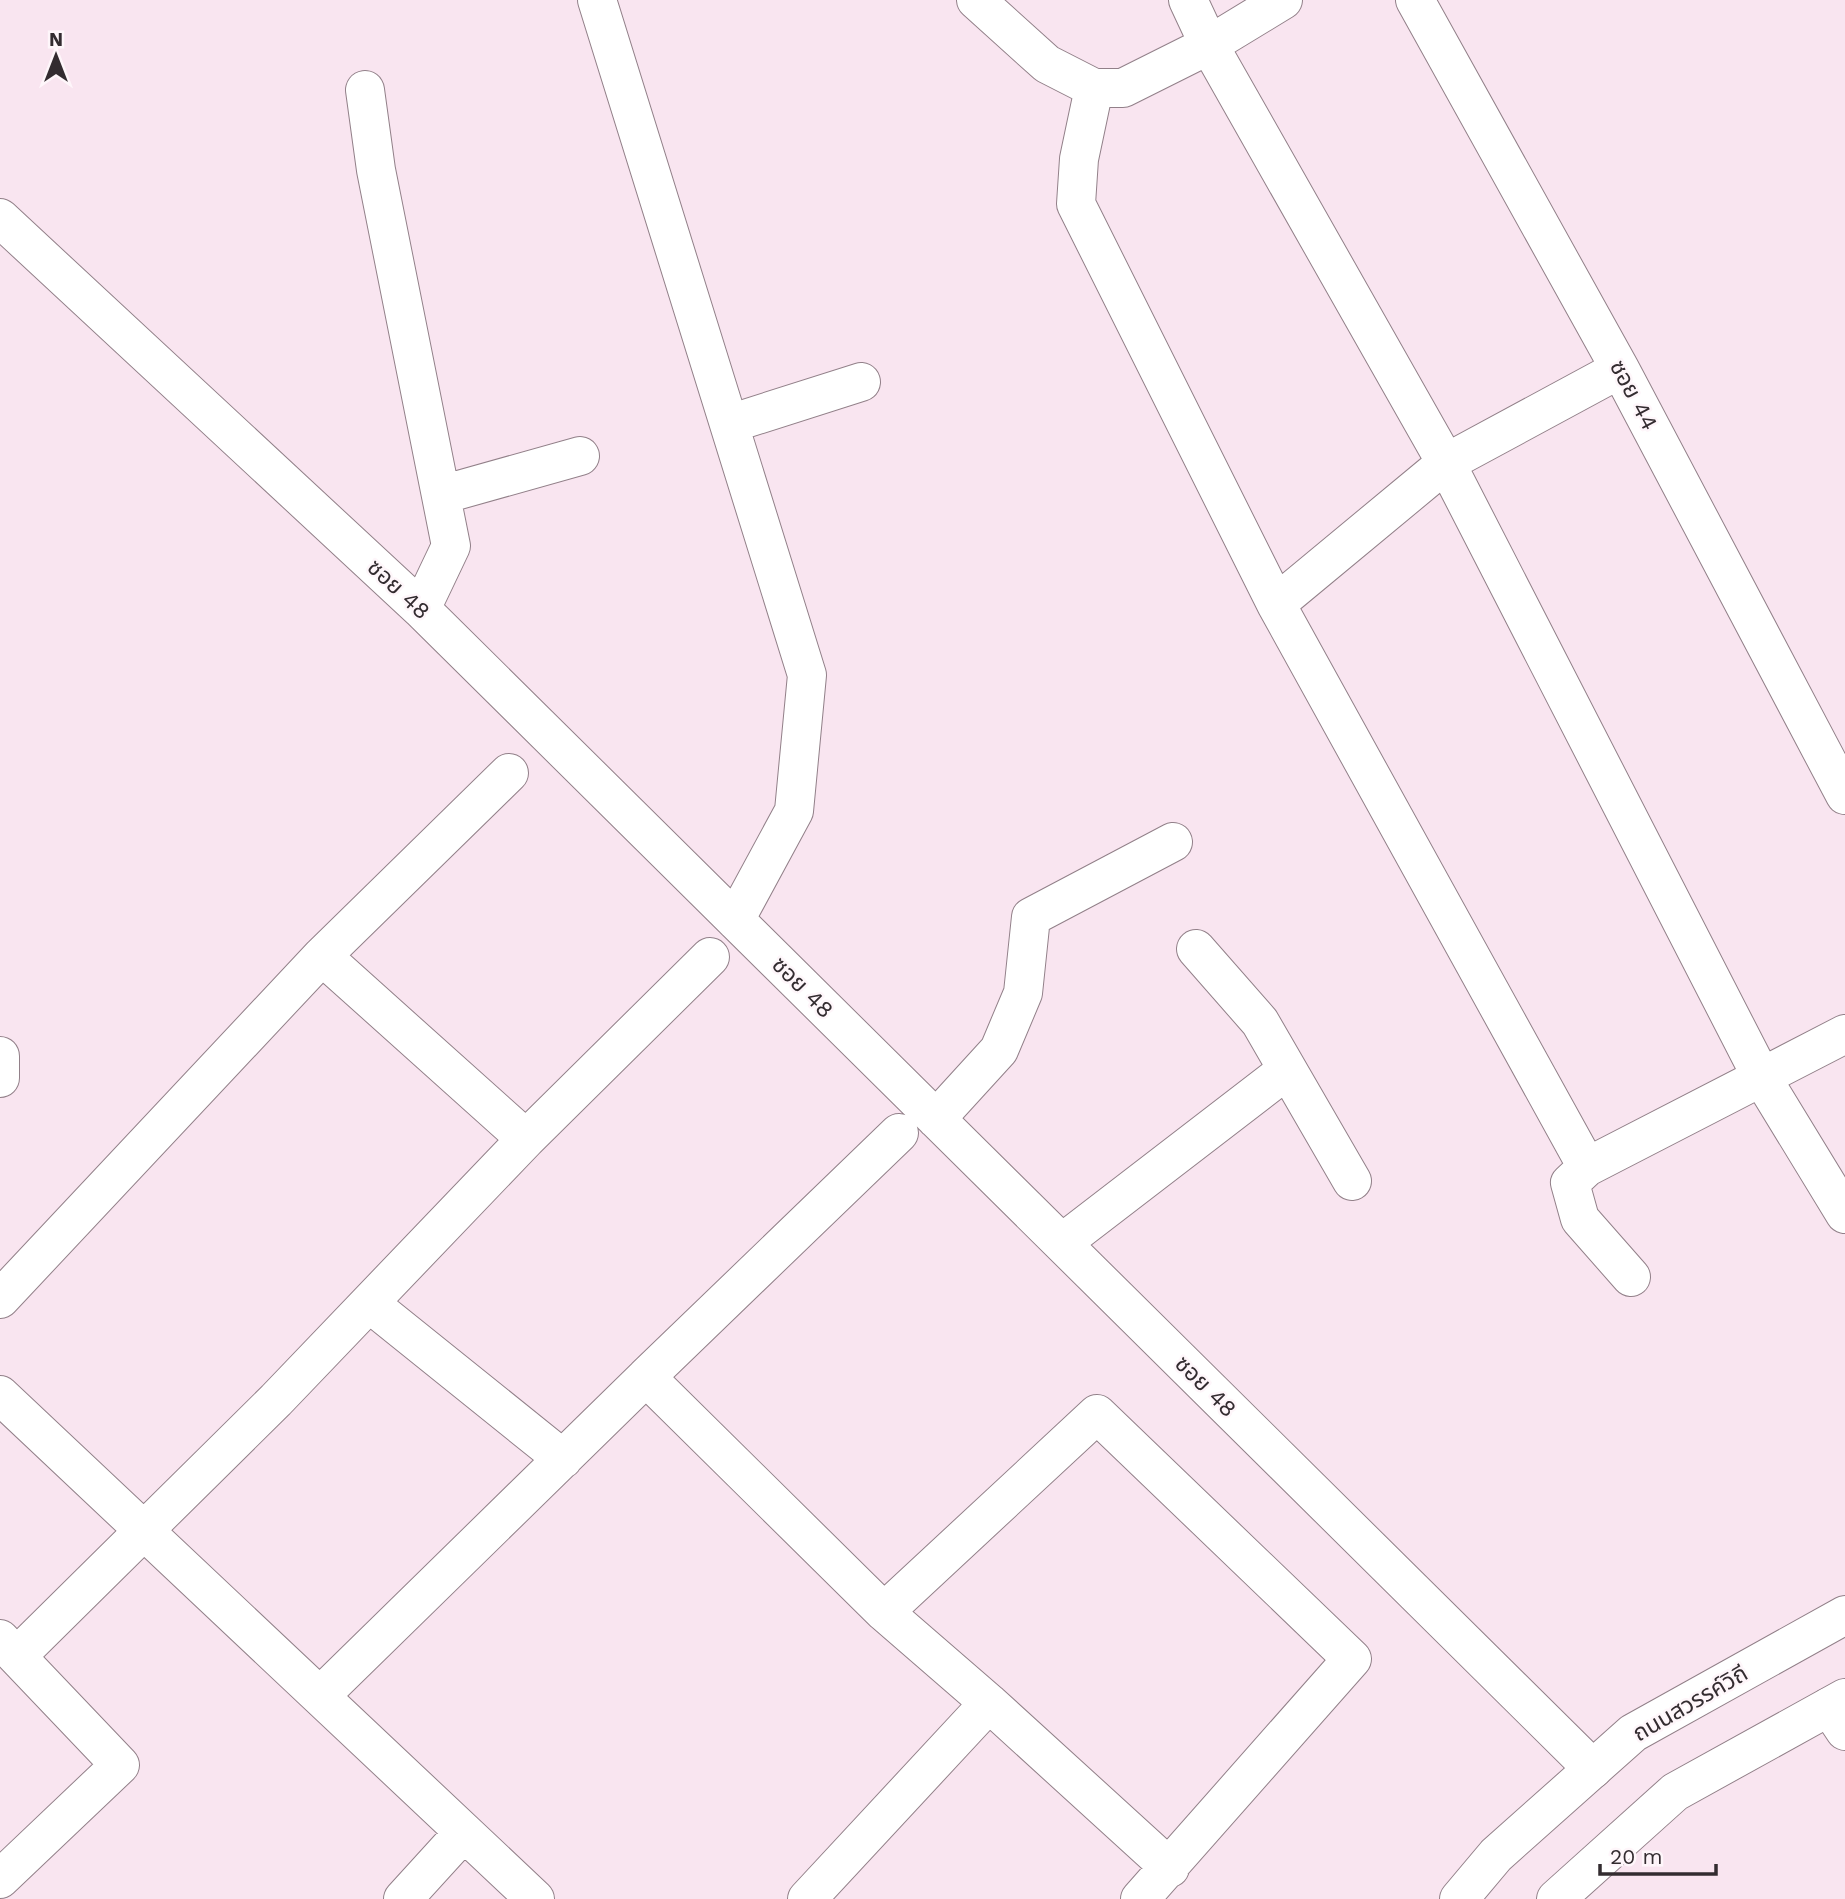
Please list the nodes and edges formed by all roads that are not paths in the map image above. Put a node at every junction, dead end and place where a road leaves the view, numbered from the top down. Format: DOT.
graph roads {
  1 [pos="597,0"];
  2 [pos="976,0"];
  3 [pos="1188,0"];
  4 [pos="1283,0"];
  5 [pos="1415,0"];
  6 [pos="1209,45"];
  7 [pos="1094,88"];
  8 [pos="365,90"];
  9 [pos="0,218"];
  10 [pos="1620,369"];
  11 [pos="861,382"];
  12 [pos="729,424"];
  13 [pos="580,456"];
  14 [pos="1446,463"];
  15 [pos="441,495"];
  16 [pos="1276,604"];
  17 [pos="421,609"];
  18 [pos="509,772"];
  19 [pos="1845,794"];
  20 [pos="1173,842"];
  21 [pos="735,920"];
  22 [pos="1196,948"];
  23 [pos="322,956"];
  24 [pos="710,957"];
  25 [pos="1845,1034"];
  26 [pos="0,1056"];
  27 [pos="1287,1070"];
  28 [pos="0,1078"];
  29 [pos="1762,1078"];
  30 [pos="936,1119"];
  31 [pos="898,1133"];
  32 [pos="526,1139"];
  33 [pos="1587,1167"];
  34 [pos="1352,1181"];
  35 [pos="1845,1214"];
  36 [pos="1062,1243"];
  37 [pos="1631,1277"];
  38 [pos="0,1299"];
  39 [pos="369,1303"];
  40 [pos="646,1377"];
  41 [pos="0,1395"];
  42 [pos="563,1459"];
  43 [pos="143,1529"];
  44 [pos="884,1612"];
  45 [pos="1845,1615"];
  46 [pos="9,1648"];
  47 [pos="320,1696"];
  48 [pos="989,1703"];
  49 [pos="1840,1712"];
  50 [pos="1593,1769"];
  51 [pos="464,1832"];
  52 [pos="1170,1868"];
  53 [pos="0,1879"];
  54 [pos="403,1899"];
  55 [pos="535,1899"];
  56 [pos="807,1899"];
  57 [pos="1140,1899"];
  58 [pos="1460,1899"];
  59 [pos="1556,1899"];
  1 -- 12 [label="street"];
  2 -- 7 [label="street"];
  3 -- 6 [label="street"];
  4 -- 6 [label="street"];
  5 -- 10 [label="street, ซอย 44"];
  6 -- 7 [label="street"];
  6 -- 14 [label="street"];
  7 -- 16 [label="street"];
  8 -- 15 [label="street"];
  9 -- 17 [label="street, ซอย 48"];
  10 -- 14 [label="street"];
  10 -- 19 [label="street, ซอย 44"];
  11 -- 12 [label="street"];
  12 -- 21 [label="street"];
  13 -- 15 [label="street"];
  14 -- 16 [label="street"];
  14 -- 29 [label="street"];
  15 -- 17 [label="street"];
  16 -- 33 [label="street"];
  17 -- 21 [label="street, ซอย 48"];
  18 -- 23 [label="street"];
  20 -- 30 [label="street"];
  21 -- 30 [label="street, ซอย 48"];
  22 -- 27 [label="street"];
  23 -- 32 [label="street"];
  23 -- 38 [label="street"];
  24 -- 32 [label="street"];
  25 -- 29 [label="street"];
  26 -- 28 [label="street"];
  27 -- 34 [label="street"];
  27 -- 36 [label="street"];
  29 -- 33 [label="street"];
  29 -- 35 [label="street"];
  30 -- 36 [label="street, ซอย 48"];
  31 -- 40 [label="street"];
  32 -- 39 [label="street"];
  33 -- 37 [label="street"];
  36 -- 50 [label="street, ซอย 48"];
  39 -- 42 [label="street"];
  39 -- 43 [label="street"];
  40 -- 42 [label="street"];
  40 -- 44 [label="street"];
  41 -- 43 [label="street"];
  42 -- 47 [label="street"];
  43 -- 46 [label="street"];
  43 -- 47 [label="street"];
  44 -- 48 [label="street"];
  44 -- 52 [label="street"];
  45 -- 50 [label="street, ถนนสวรรค์วิถี"];
  46 -- 53 [label="street"];
  47 -- 51 [label="street"];
  48 -- 52 [label="street"];
  48 -- 56 [label="street"];
  49 -- 59 [label="street"];
  50 -- 58 [label="street, ถนนสวรรค์วิถี"];
  51 -- 54 [label="street"];
  51 -- 55 [label="street"];
  52 -- 57 [label="street"];
}
